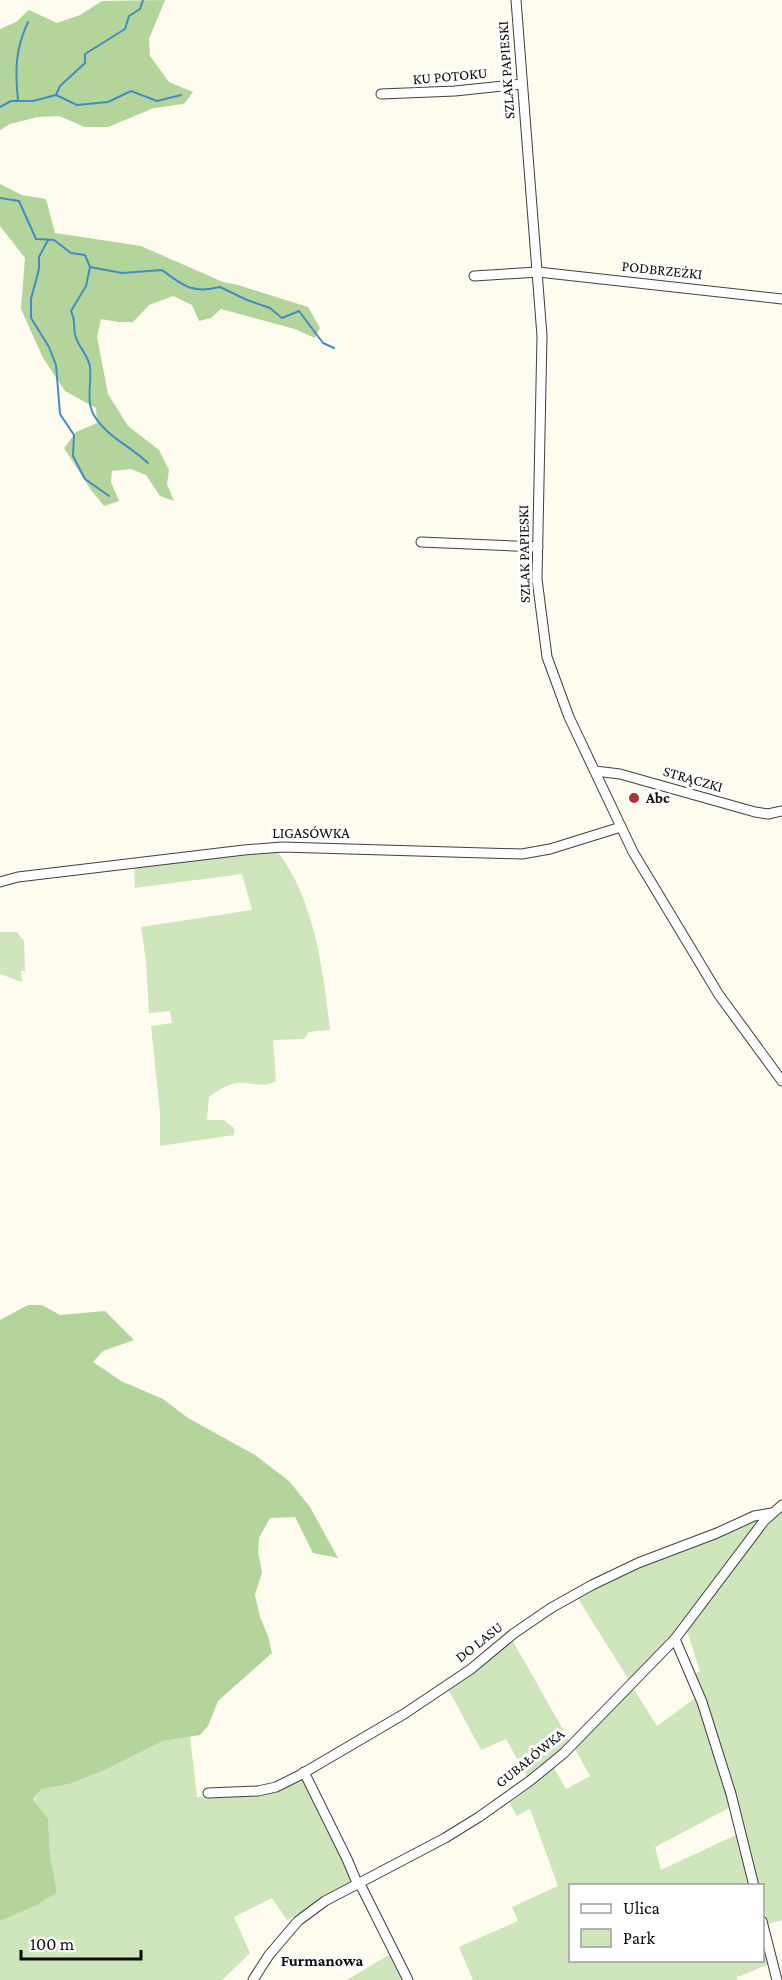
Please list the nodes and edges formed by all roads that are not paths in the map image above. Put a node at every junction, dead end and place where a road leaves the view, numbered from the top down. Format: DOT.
graph roads {
  1 [pos="516,0"];
  2 [pos="522,84"];
  3 [pos="381,94"];
  4 [pos="538,272"];
  5 [pos="474,276"];
  6 [pos="782,299"];
  7 [pos="421,542"];
  8 [pos="538,547"];
  9 [pos="595,771"];
  10 [pos="782,811"];
  11 [pos="621,827"];
  12 [pos="0,882"];
  13 [pos="782,1081"];
  14 [pos="782,1505"];
  15 [pos="772,1513"];
  16 [pos="675,1639"];
  17 [pos="303,1772"];
  18 [pos="208,1793"];
  19 [pos="359,1884"];
  20 [pos="754,1884"];
  21 [pos="764,1929"];
  22 [pos="253,1980"];
  23 [pos="408,1980"];
  24 [pos="777,1980"];
  1 -- 2 [label="street, SZLAK PAPIESKI"];
  2 -- 3 [label="street, KU POTOKU"];
  2 -- 4 [label="street, SZLAK PAPIESKI"];
  4 -- 5 [label="street, PODBRZEŻKI"];
  4 -- 6 [label="street, PODBRZEŻKI"];
  4 -- 8 [label="street, SZLAK PAPIESKI"];
  7 -- 8 [label="street"];
  8 -- 9 [label="street, SZLAK PAPIESKI"];
  9 -- 10 [label="street, STRĄCZKI"];
  9 -- 11 [label="street, SZLAK PAPIESKI"];
  11 -- 12 [label="street, LIGASÓWKA"];
  11 -- 13 [label="street, SZLAK PAPIESKI"];
  14 -- 15 [label="street, GUBAŁÓWKA"];
  15 -- 16 [label="street, GUBAŁÓWKA"];
  15 -- 17 [label="street, DO LASU"];
  16 -- 19 [label="street, GUBAŁÓWKA"];
  16 -- 20 [label="street"];
  17 -- 18 [label="street, DO LASU"];
  17 -- 19 [label="street"];
  19 -- 22 [label="street, GUBAŁÓWKA"];
  19 -- 23 [label="street"];
  21 -- 24 [label="street"];
}
